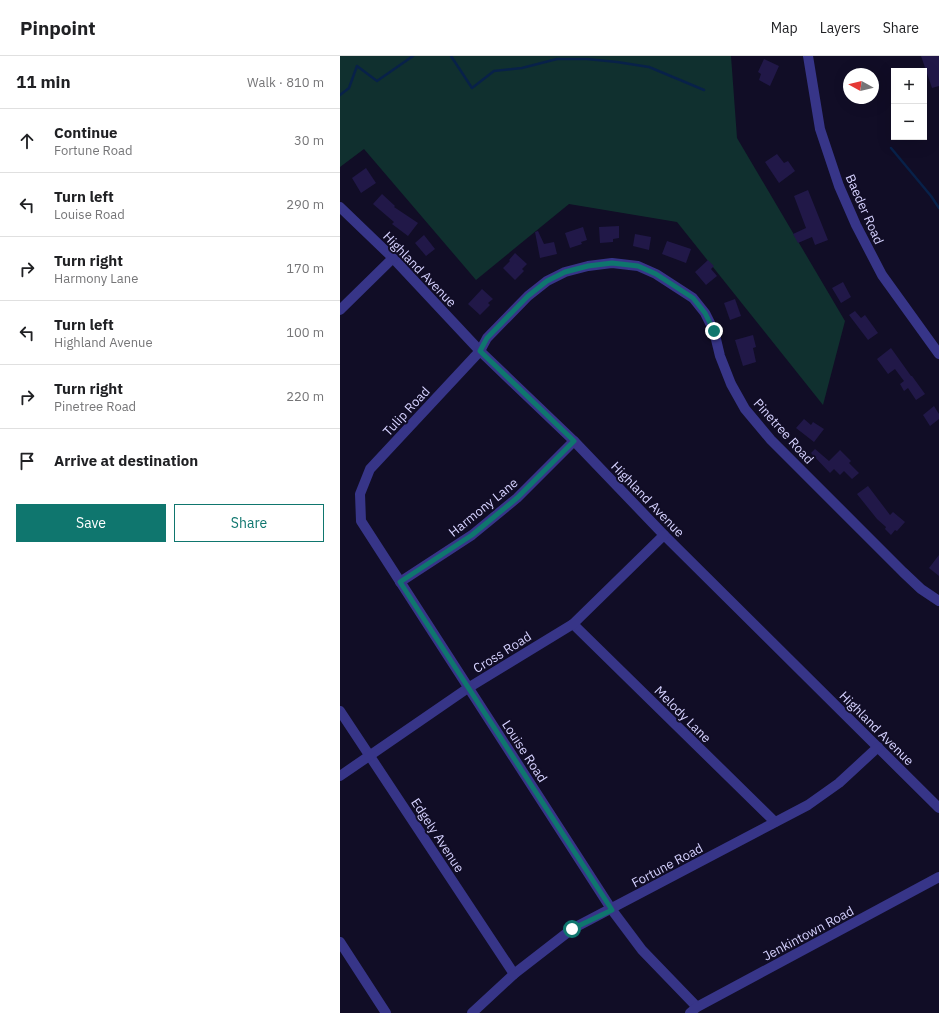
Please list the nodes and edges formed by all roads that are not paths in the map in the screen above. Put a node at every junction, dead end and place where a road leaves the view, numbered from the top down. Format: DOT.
graph roads {
  1 [pos="808,56"];
  2 [pos="340,207"];
  3 [pos="393,258"];
  4 [pos="340,310"];
  5 [pos="480,351"];
  6 [pos="939,354"];
  7 [pos="574,441"];
  8 [pos="360,494"];
  9 [pos="664,535"];
  10 [pos="400,582"];
  11 [pos="939,601"];
  12 [pos="573,624"];
  13 [pos="468,688"];
  14 [pos="340,711"];
  15 [pos="878,747"];
  16 [pos="370,756"];
  17 [pos="340,776"];
  18 [pos="939,808"];
  19 [pos="774,822"];
  20 [pos="939,877"];
  21 [pos="612,910"];
  22 [pos="340,942"];
  23 [pos="514,974"];
  24 [pos="693,1010"];
  25 [pos="386,1013"];
  26 [pos="472,1013"];
  1 -- 6 [label="street, Baeder Road"];
  2 -- 3 [label="street, Highland Avenue"];
  3 -- 4 [label="street"];
  3 -- 5 [label="street, Highland Avenue"];
  5 -- 7 [label="street, Highland Avenue"];
  5 -- 8 [label="street, Tulip Road"];
  5 -- 11 [label="street, Pinetree Road"];
  7 -- 9 [label="street, Highland Avenue"];
  7 -- 10 [label="street, Harmony Lane"];
  8 -- 10 [label="street, Louise Road"];
  9 -- 12 [label="street, Cross Road"];
  9 -- 15 [label="street, Highland Avenue"];
  10 -- 13 [label="street, Louise Road"];
  12 -- 13 [label="street, Cross Road"];
  12 -- 19 [label="street, Melody Lane"];
  13 -- 16 [label="street, Cross Road"];
  13 -- 21 [label="street, Louise Road"];
  14 -- 16 [label="street, Edgely Avenue"];
  15 -- 18 [label="street, Highland Avenue"];
  15 -- 19 [label="street, Fortune Road"];
  16 -- 17 [label="street, Cross Road"];
  16 -- 23 [label="street, Edgely Avenue"];
  19 -- 21 [label="street, Fortune Road"];
  20 -- 24 [label="street, Jenkintown Road"];
  21 -- 23 [label="street, Fortune Road"];
  21 -- 24 [label="street, Louise Road"];
  22 -- 25 [label="street"];
  23 -- 26 [label="street, Fortune Road"];
}
